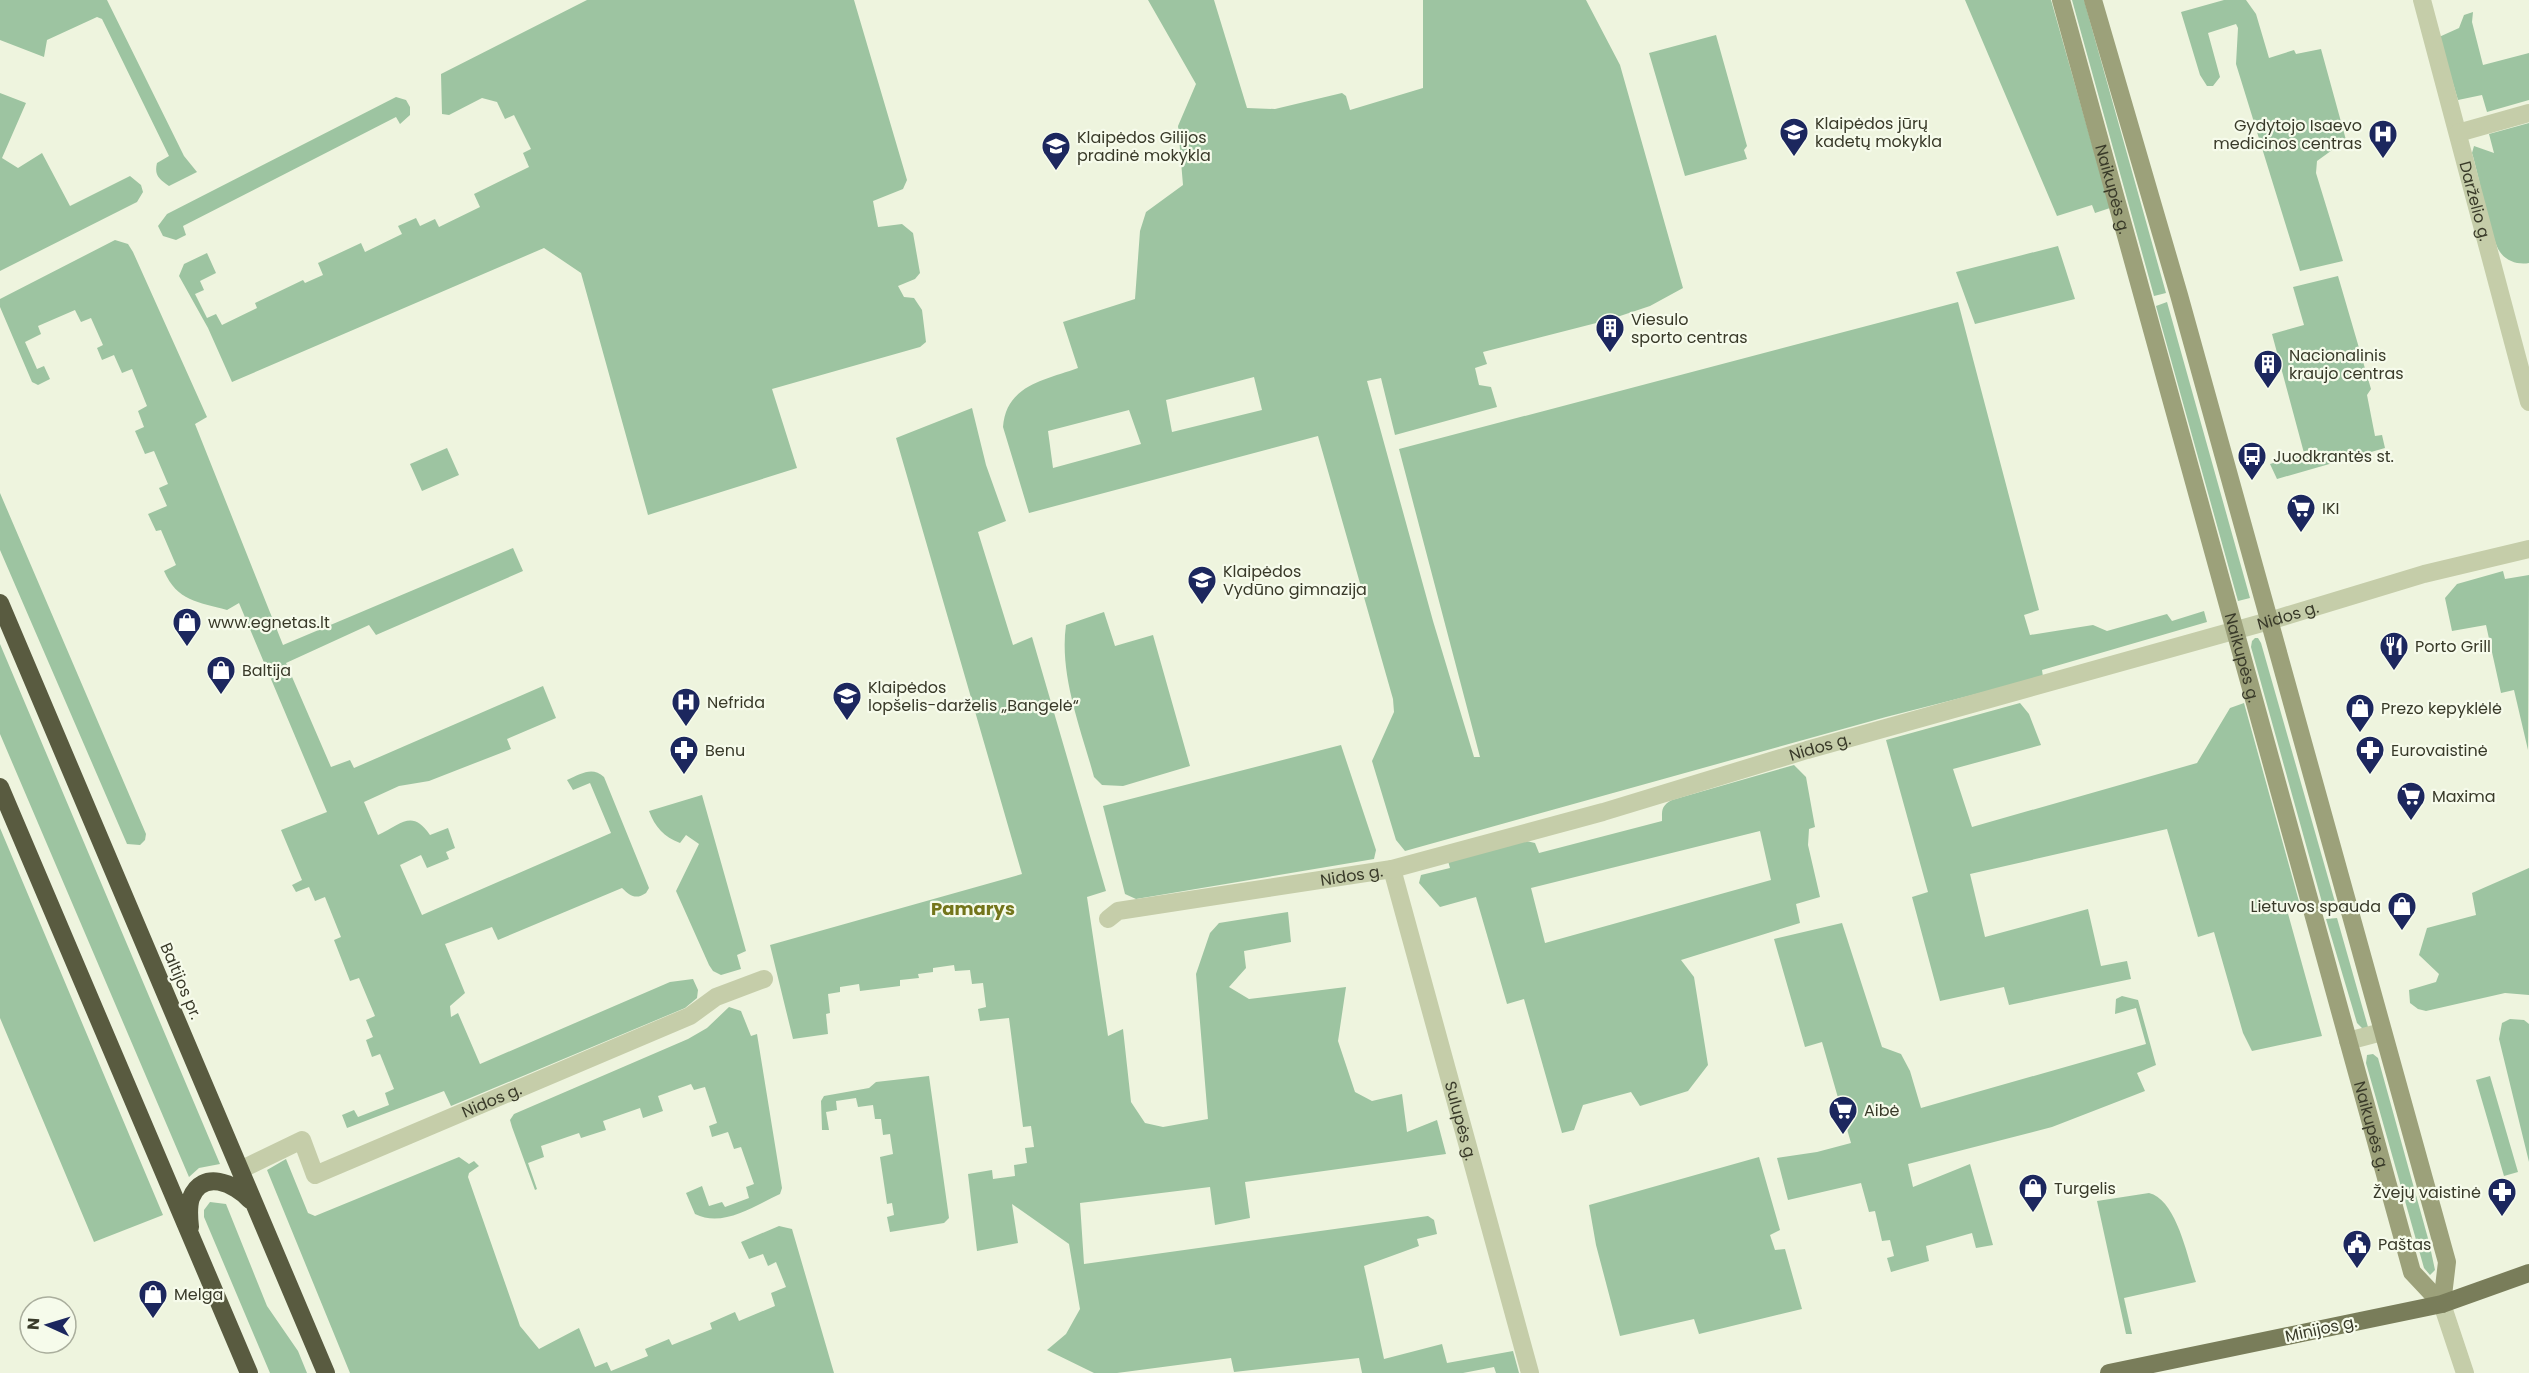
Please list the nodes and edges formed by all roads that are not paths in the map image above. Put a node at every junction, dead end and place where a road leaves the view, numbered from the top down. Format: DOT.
graph roads {
  1 [pos="2061,0"];
  2 [pos="2093,0"];
  3 [pos="2422,0"];
  4 [pos="2529,113"];
  5 [pos="2458,133"];
  6 [pos="2529,402"];
  7 [pos="2529,549"];
  8 [pos="0,603"];
  9 [pos="2269,621"];
  10 [pos="2235,630"];
  11 [pos="0,787"];
  12 [pos="1392,869"];
  13 [pos="1108,919"];
  14 [pos="764,979"];
  15 [pos="2382,1032"];
  16 [pos="2348,1041"];
  17 [pos="240,1170"];
  18 [pos="255,1206"];
  19 [pos="190,1233"];
  20 [pos="2529,1273"];
  21 [pos="2442,1304"];
  22 [pos="249,1373"];
  23 [pos="326,1373"];
  24 [pos="1530,1373"];
  25 [pos="2109,1373"];
  26 [pos="2465,1373"];
  1 -- 10 [label="street, Naikupės g."];
  2 -- 9 [label="street, Naikupės g."];
  3 -- 5 [label="street, Darželio g."];
  4 -- 5 [label="street"];
  5 -- 6 [label="street, Darželio g."];
  7 -- 9 [label="street, Nidos g."];
  8 -- 17 [label="highway, Baltijos pr."];
  9 -- 10 [label="street, Nidos g."];
  9 -- 15 [label="street, Naikupės g."];
  10 -- 12 [label="street, Nidos g."];
  10 -- 16 [label="street, Naikupės g."];
  11 -- 19 [label="highway"];
  12 -- 13 [label="street, Nidos g."];
  12 -- 24 [label="street, Sulupės g."];
  14 -- 17 [label="street, Nidos g."];
  15 -- 16 [label="street"];
  15 -- 21 [label="street, Naikupės g."];
  16 -- 21 [label="street, Naikupės g."];
  17 -- 18 [label="highway, Baltijos pr."];
  18 -- 19 [label="highway"];
  18 -- 23 [label="highway, Baltijos pr."];
  19 -- 22 [label="highway"];
  20 -- 21 [label="main road, Minijos g."];
  21 -- 25 [label="main road, Minijos g."];
  21 -- 26 [label="street, Naikupės g."];
}
